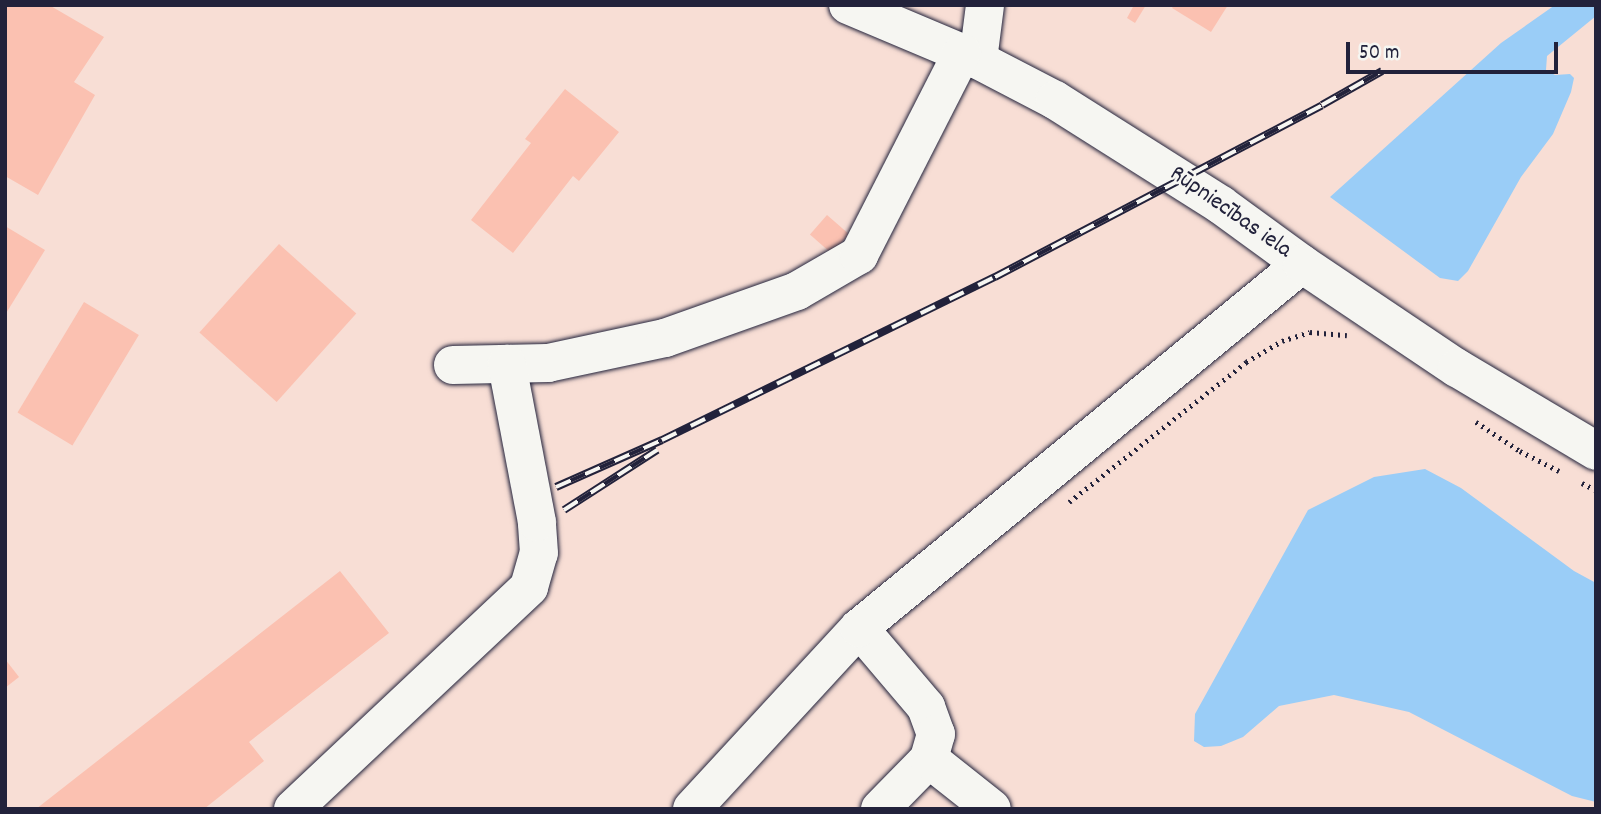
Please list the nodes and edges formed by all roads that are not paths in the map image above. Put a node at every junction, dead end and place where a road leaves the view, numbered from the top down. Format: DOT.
graph roads {
  1 [pos="848,5"];
  2 [pos="985,5"];
  3 [pos="970,56"];
  4 [pos="1302,264"];
  5 [pos="507,364"];
  6 [pos="453,365"];
  7 [pos="1585,465"];
  8 [pos="859,628"];
  9 [pos="929,759"];
  10 [pos="293,809"];
  11 [pos="692,809"];
  12 [pos="880,809"];
  13 [pos="992,809"];
  1 -- 3 [label="main road, Rūpniecības iela"];
  2 -- 3 [label="main road"];
  3 -- 4 [label="main road, Rūpniecības iela"];
  3 -- 5 [label="main road"];
  4 -- 7 [label="main road, Rūpniecības iela"];
  4 -- 8 [label="main road"];
  5 -- 6 [label="main road"];
  5 -- 10 [label="main road"];
  8 -- 9 [label="main road"];
  8 -- 11 [label="main road"];
  9 -- 12 [label="main road"];
  9 -- 13 [label="main road"];
}
